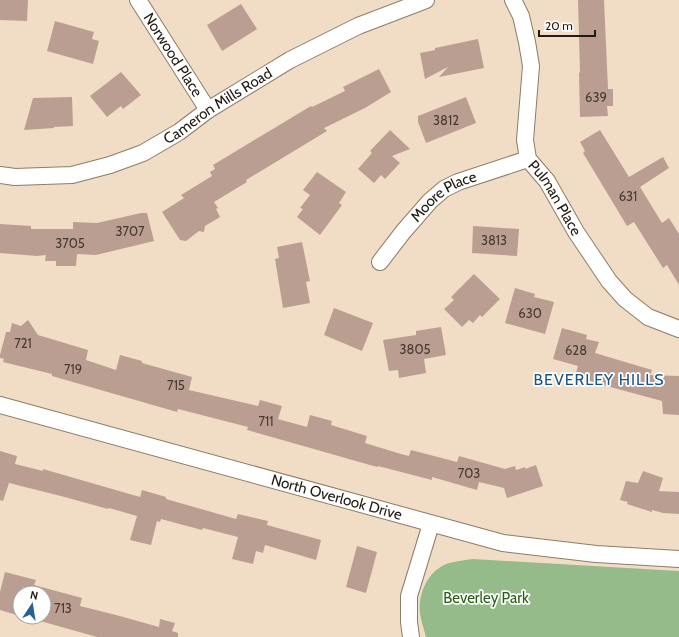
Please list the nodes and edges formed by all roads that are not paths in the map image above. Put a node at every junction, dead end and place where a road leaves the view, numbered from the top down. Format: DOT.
graph roads {
  1 [pos="138,0"];
  2 [pos="426,0"];
  3 [pos="513,0"];
  4 [pos="208,110"];
  5 [pos="528,159"];
  6 [pos="0,175"];
  7 [pos="380,262"];
  8 [pos="679,329"];
  9 [pos="0,405"];
  10 [pos="431,524"];
  11 [pos="679,559"];
  12 [pos="411,637"];
  1 -- 4 [label="street, Norwood Place"];
  2 -- 4 [label="street, Cameron Mills Road"];
  3 -- 5 [label="street, Pulman Place"];
  4 -- 6 [label="street, Cameron Mills Road"];
  5 -- 7 [label="street, Moore Place"];
  5 -- 8 [label="street, Pulman Place"];
  9 -- 10 [label="street, North Overlook Drive"];
  10 -- 11 [label="street, North Overlook Drive"];
  10 -- 12 [label="street"];
}
